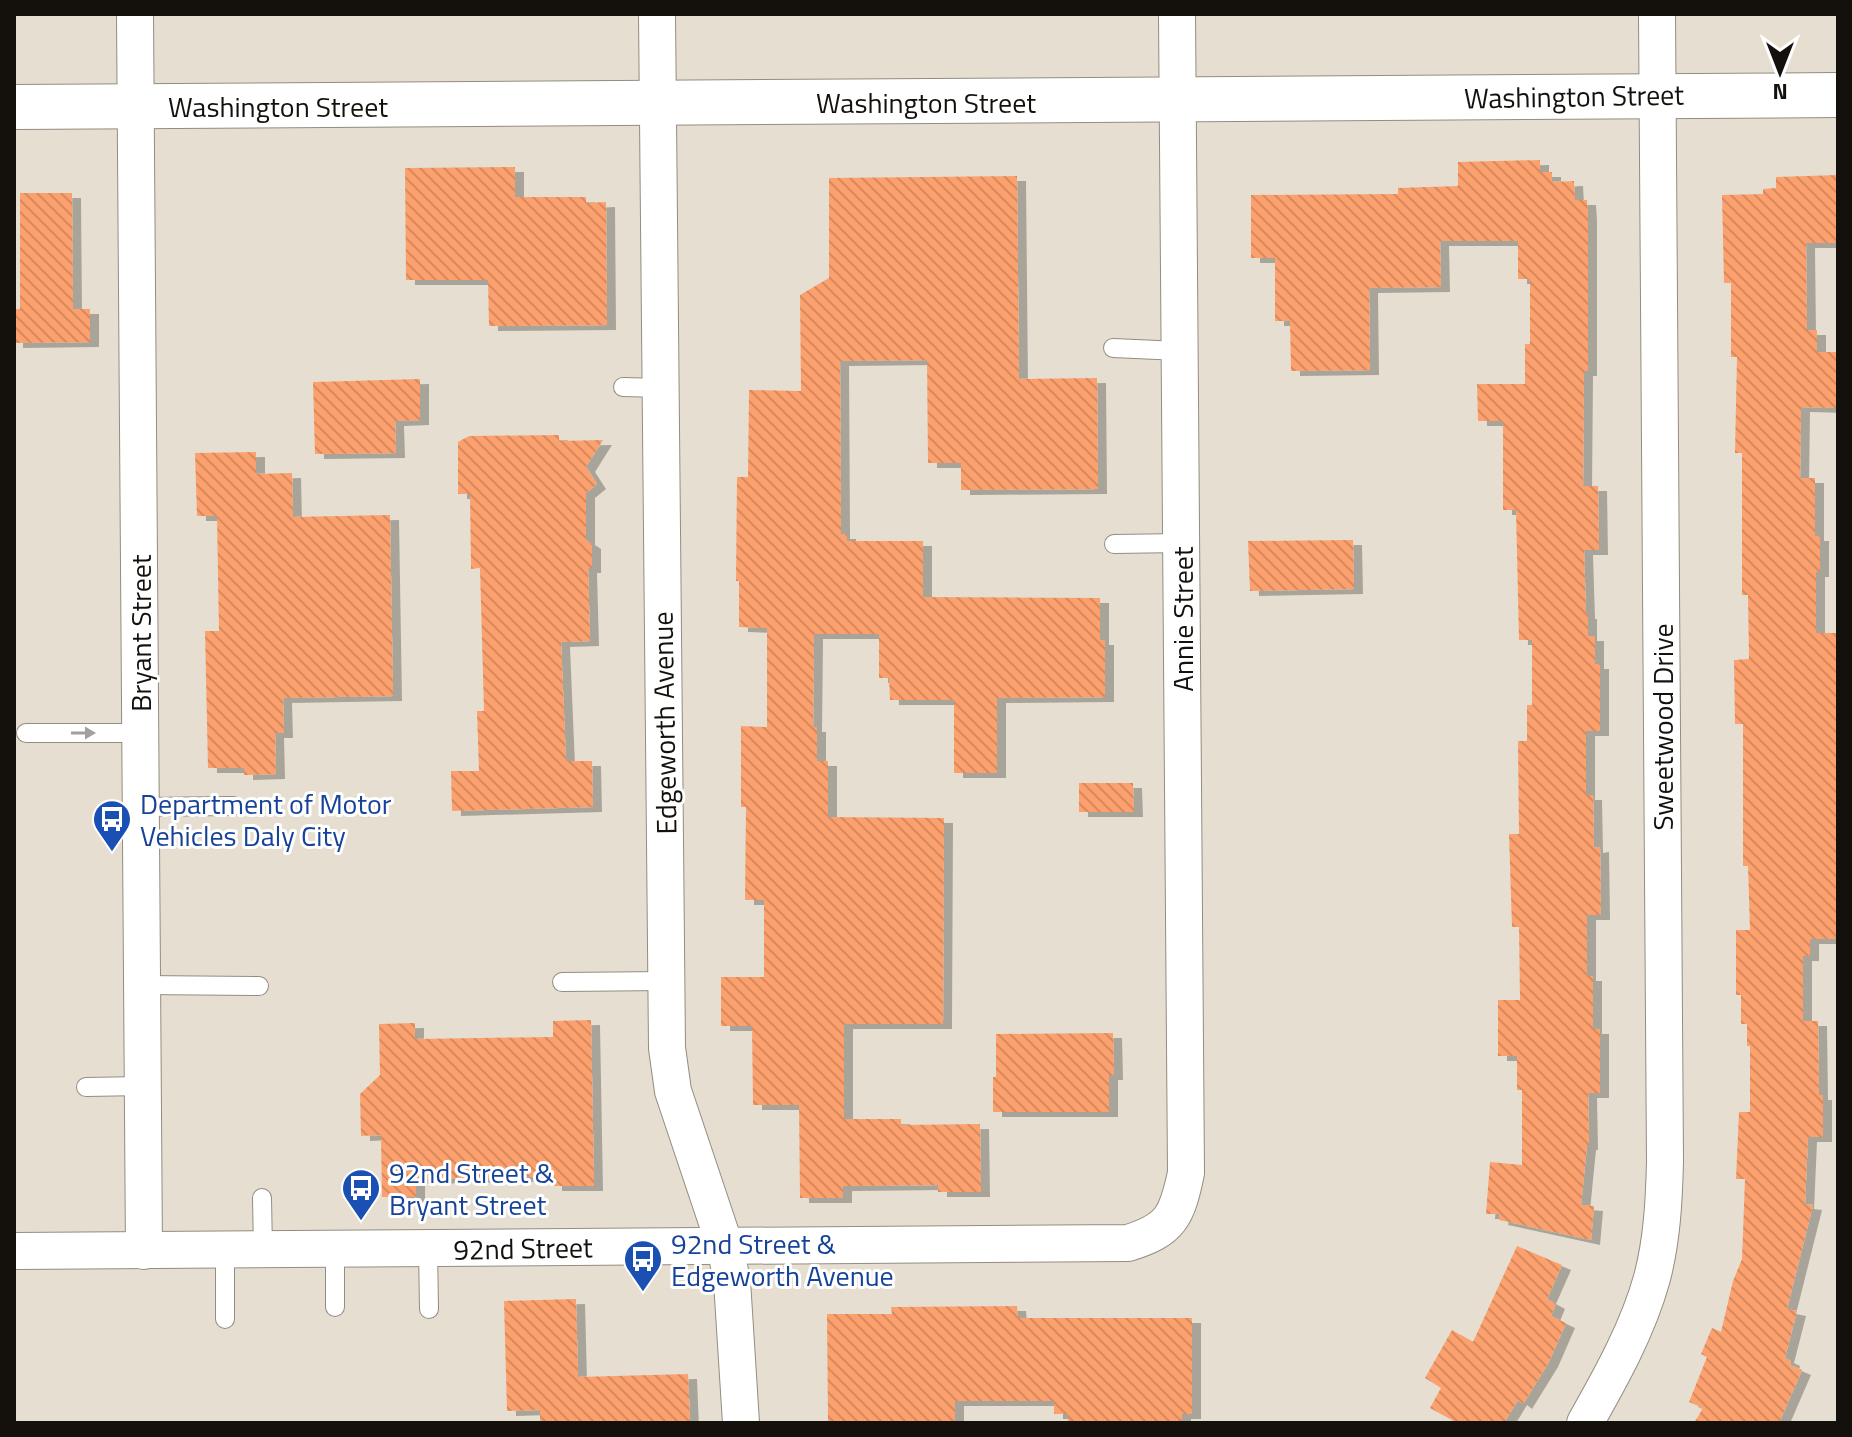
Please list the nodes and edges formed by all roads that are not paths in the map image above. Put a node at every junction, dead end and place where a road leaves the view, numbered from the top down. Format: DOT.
graph roads {
  1 [pos="135,14"];
  2 [pos="657,14"];
  3 [pos="1177,14"];
  4 [pos="1657,14"];
  5 [pos="1657,95"];
  6 [pos="1838,95"];
  7 [pos="1178,100"];
  8 [pos="658,104"];
  9 [pos="14,107"];
  10 [pos="136,107"];
  11 [pos="1113,348"];
  12 [pos="1180,351"];
  13 [pos="623,387"];
  14 [pos="661,388"];
  15 [pos="1182,543"];
  16 [pos="1114,544"];
  17 [pos="26,733"];
  18 [pos="140,733"];
  19 [pos="233,806"];
  20 [pos="141,807"];
  21 [pos="666,981"];
  22 [pos="562,982"];
  23 [pos="142,985"];
  24 [pos="259,986"];
  25 [pos="143,1086"];
  26 [pos="86,1087"];
  27 [pos="262,1198"];
  28 [pos="1169,1221"];
  29 [pos="725,1246"];
  30 [pos="428,1248"];
  31 [pos="225,1250"];
  32 [pos="263,1250"];
  33 [pos="335,1250"];
  34 [pos="14,1251"];
  35 [pos="144,1251"];
  36 [pos="335,1307"];
  37 [pos="429,1309"];
  38 [pos="225,1319"];
  39 [pos="741,1423"];
  40 [pos="1585,1423"];
  1 -- 10 [label="street, Bryant Street"];
  2 -- 8 [label="street, Edgeworth Avenue"];
  3 -- 7 [label="street, Annie Street"];
  4 -- 5 [label="street, Sweetwood Drive"];
  5 -- 6 [label="street, Washington Street"];
  5 -- 7 [label="street, Washington Street"];
  5 -- 40 [label="street, Sweetwood Drive"];
  7 -- 8 [label="street, Washington Street"];
  7 -- 12 [label="street, Annie Street"];
  8 -- 10 [label="street, Washington Street"];
  8 -- 14 [label="street, Edgeworth Avenue"];
  9 -- 10 [label="street, Washington Street"];
  10 -- 18 [label="street, Bryant Street"];
  11 -- 12 [label="lane"];
  12 -- 15 [label="street, Annie Street"];
  13 -- 14 [label="lane"];
  14 -- 21 [label="street, Edgeworth Avenue"];
  15 -- 16 [label="lane"];
  15 -- 28 [label="street, Annie Street"];
  17 -- 18 [label="lane, one-way"];
  18 -- 20 [label="street, Bryant Street"];
  19 -- 20 [label="lane"];
  20 -- 23 [label="street, Bryant Street"];
  21 -- 22 [label="lane"];
  21 -- 29 [label="street, Edgeworth Avenue"];
  23 -- 24 [label="lane"];
  23 -- 25 [label="street, Bryant Street"];
  25 -- 26 [label="lane"];
  25 -- 35 [label="street, Bryant Street"];
  27 -- 32 [label="lane"];
  28 -- 29 [label="street, 92nd Street"];
  29 -- 30 [label="street, 92nd Street"];
  29 -- 39 [label="street, Edgeworth Avenue"];
  30 -- 33 [label="street, 92nd Street"];
  30 -- 37 [label="lane"];
  31 -- 32 [label="street, 92nd Street"];
  31 -- 35 [label="street, 92nd Street"];
  31 -- 38 [label="lane"];
  32 -- 33 [label="street, 92nd Street"];
  33 -- 36 [label="lane"];
  34 -- 35 [label="street, 92nd Street"];
}
